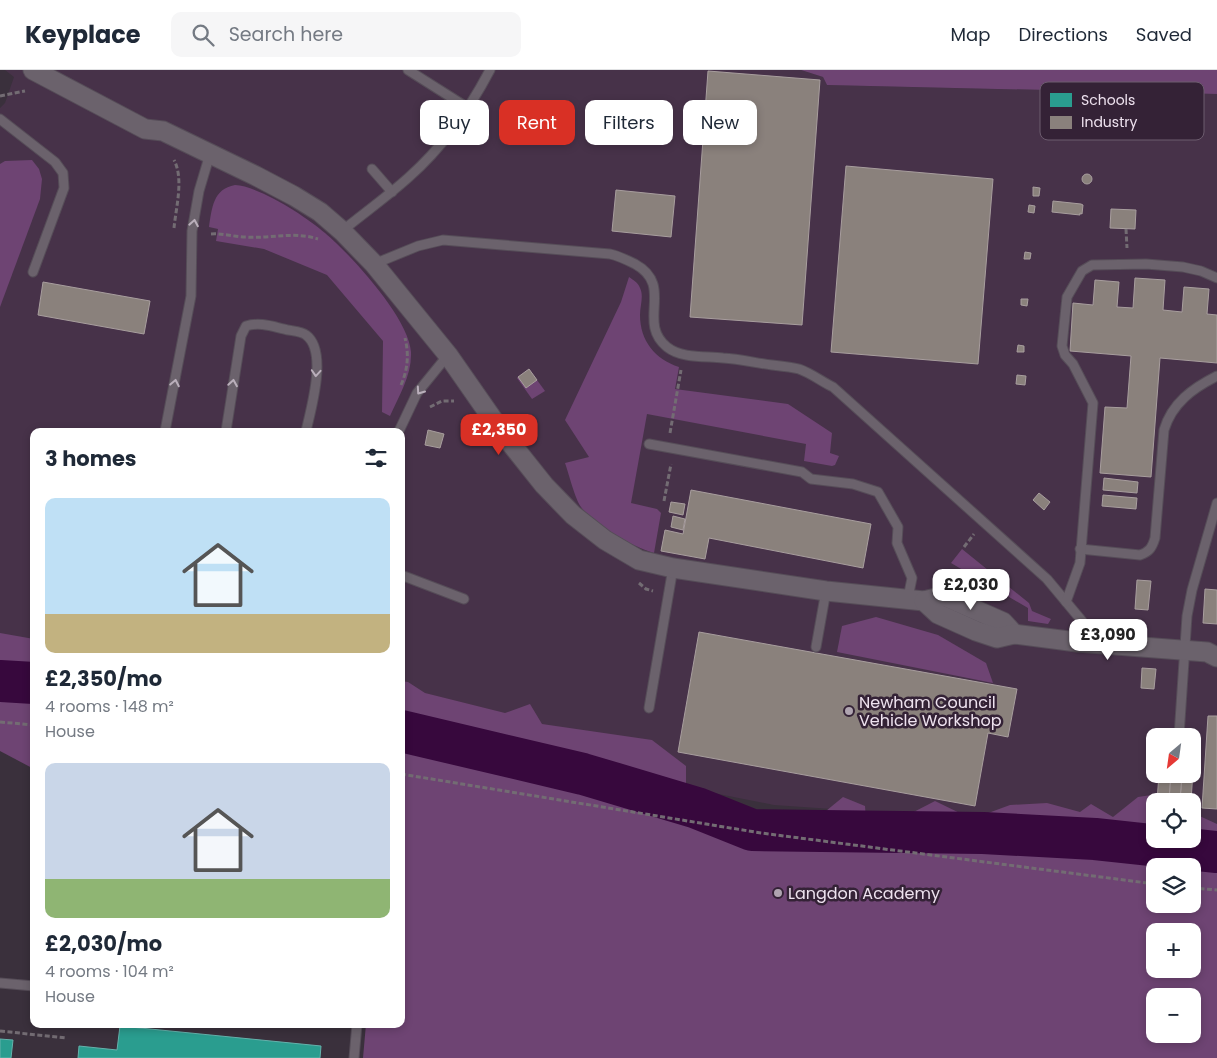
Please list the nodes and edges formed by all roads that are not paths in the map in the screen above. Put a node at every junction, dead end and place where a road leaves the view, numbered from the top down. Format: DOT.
graph roads {
  1 [pos="33,70"];
  2 [pos="56,70"];
  3 [pos="408,70"];
  4 [pos="490,70"];
  5 [pos="455,100"];
  6 [pos="473,100"];
  7 [pos="0,119"];
  8 [pos="163,131"];
  9 [pos="440,145"];
  10 [pos="210,154"];
  11 [pos="372,169"];
  12 [pos="392,192"];
  13 [pos="342,231"];
  14 [pos="374,264"];
  15 [pos="32,272"];
  16 [pos="1217,278"];
  17 [pos="448,355"];
  18 [pos="1217,376"];
  19 [pos="166,428"];
  20 [pos="226,428"];
  21 [pos="307,428"];
  22 [pos="400,428"];
  23 [pos="649,444"];
  24 [pos="1217,503"];
  25 [pos="1080,549"];
  26 [pos="673,568"];
  27 [pos="405,577"];
  28 [pos="826,591"];
  29 [pos="464,599"];
  30 [pos="916,600"];
  31 [pos="1066,602"];
  32 [pos="1077,642"];
  33 [pos="816,647"];
  34 [pos="1184,651"];
  35 [pos="1214,652"];
  36 [pos="649,708"];
  37 [pos="1179,728"];
  38 [pos="0,983"];
  39 [pos="30,986"];
  40 [pos="357,1028"];
  41 [pos="354,1058"];
  1 -- 8 [label="street"];
  2 -- 8 [label="street"];
  3 -- 5 [label="lane"];
  4 -- 6 [label="lane"];
  7 -- 15 [label="lane"];
  8 -- 10 [label="street"];
  9 -- 12 [label="lane"];
  10 -- 13 [label="street"];
  19 -- 10 [label="lane, one-way"];
  11 -- 12 [label="lane"];
  12 -- 13 [label="lane"];
  13 -- 14 [label="street"];
  14 -- 17 [label="street"];
  14 -- 31 [label="lane"];
  16 -- 25 [label="lane"];
  17 -- 22 [label="lane, one-way"];
  17 -- 26 [label="street"];
  18 -- 25 [label="lane"];
  20 -- 21 [label="lane, one-way"];
  23 -- 30 [label="lane"];
  24 -- 34 [label="lane"];
  25 -- 31 [label="lane"];
  26 -- 28 [label="street"];
  26 -- 36 [label="lane"];
  27 -- 29 [label="lane"];
  28 -- 30 [label="street"];
  28 -- 33 [label="lane"];
  30 -- 32 [label="street"];
  31 -- 32 [label="lane"];
  32 -- 34 [label="street"];
  34 -- 35 [label="street"];
  34 -- 37 [label="lane"];
  38 -- 39 [label="lane"];
  40 -- 41 [label="lane"];
}
